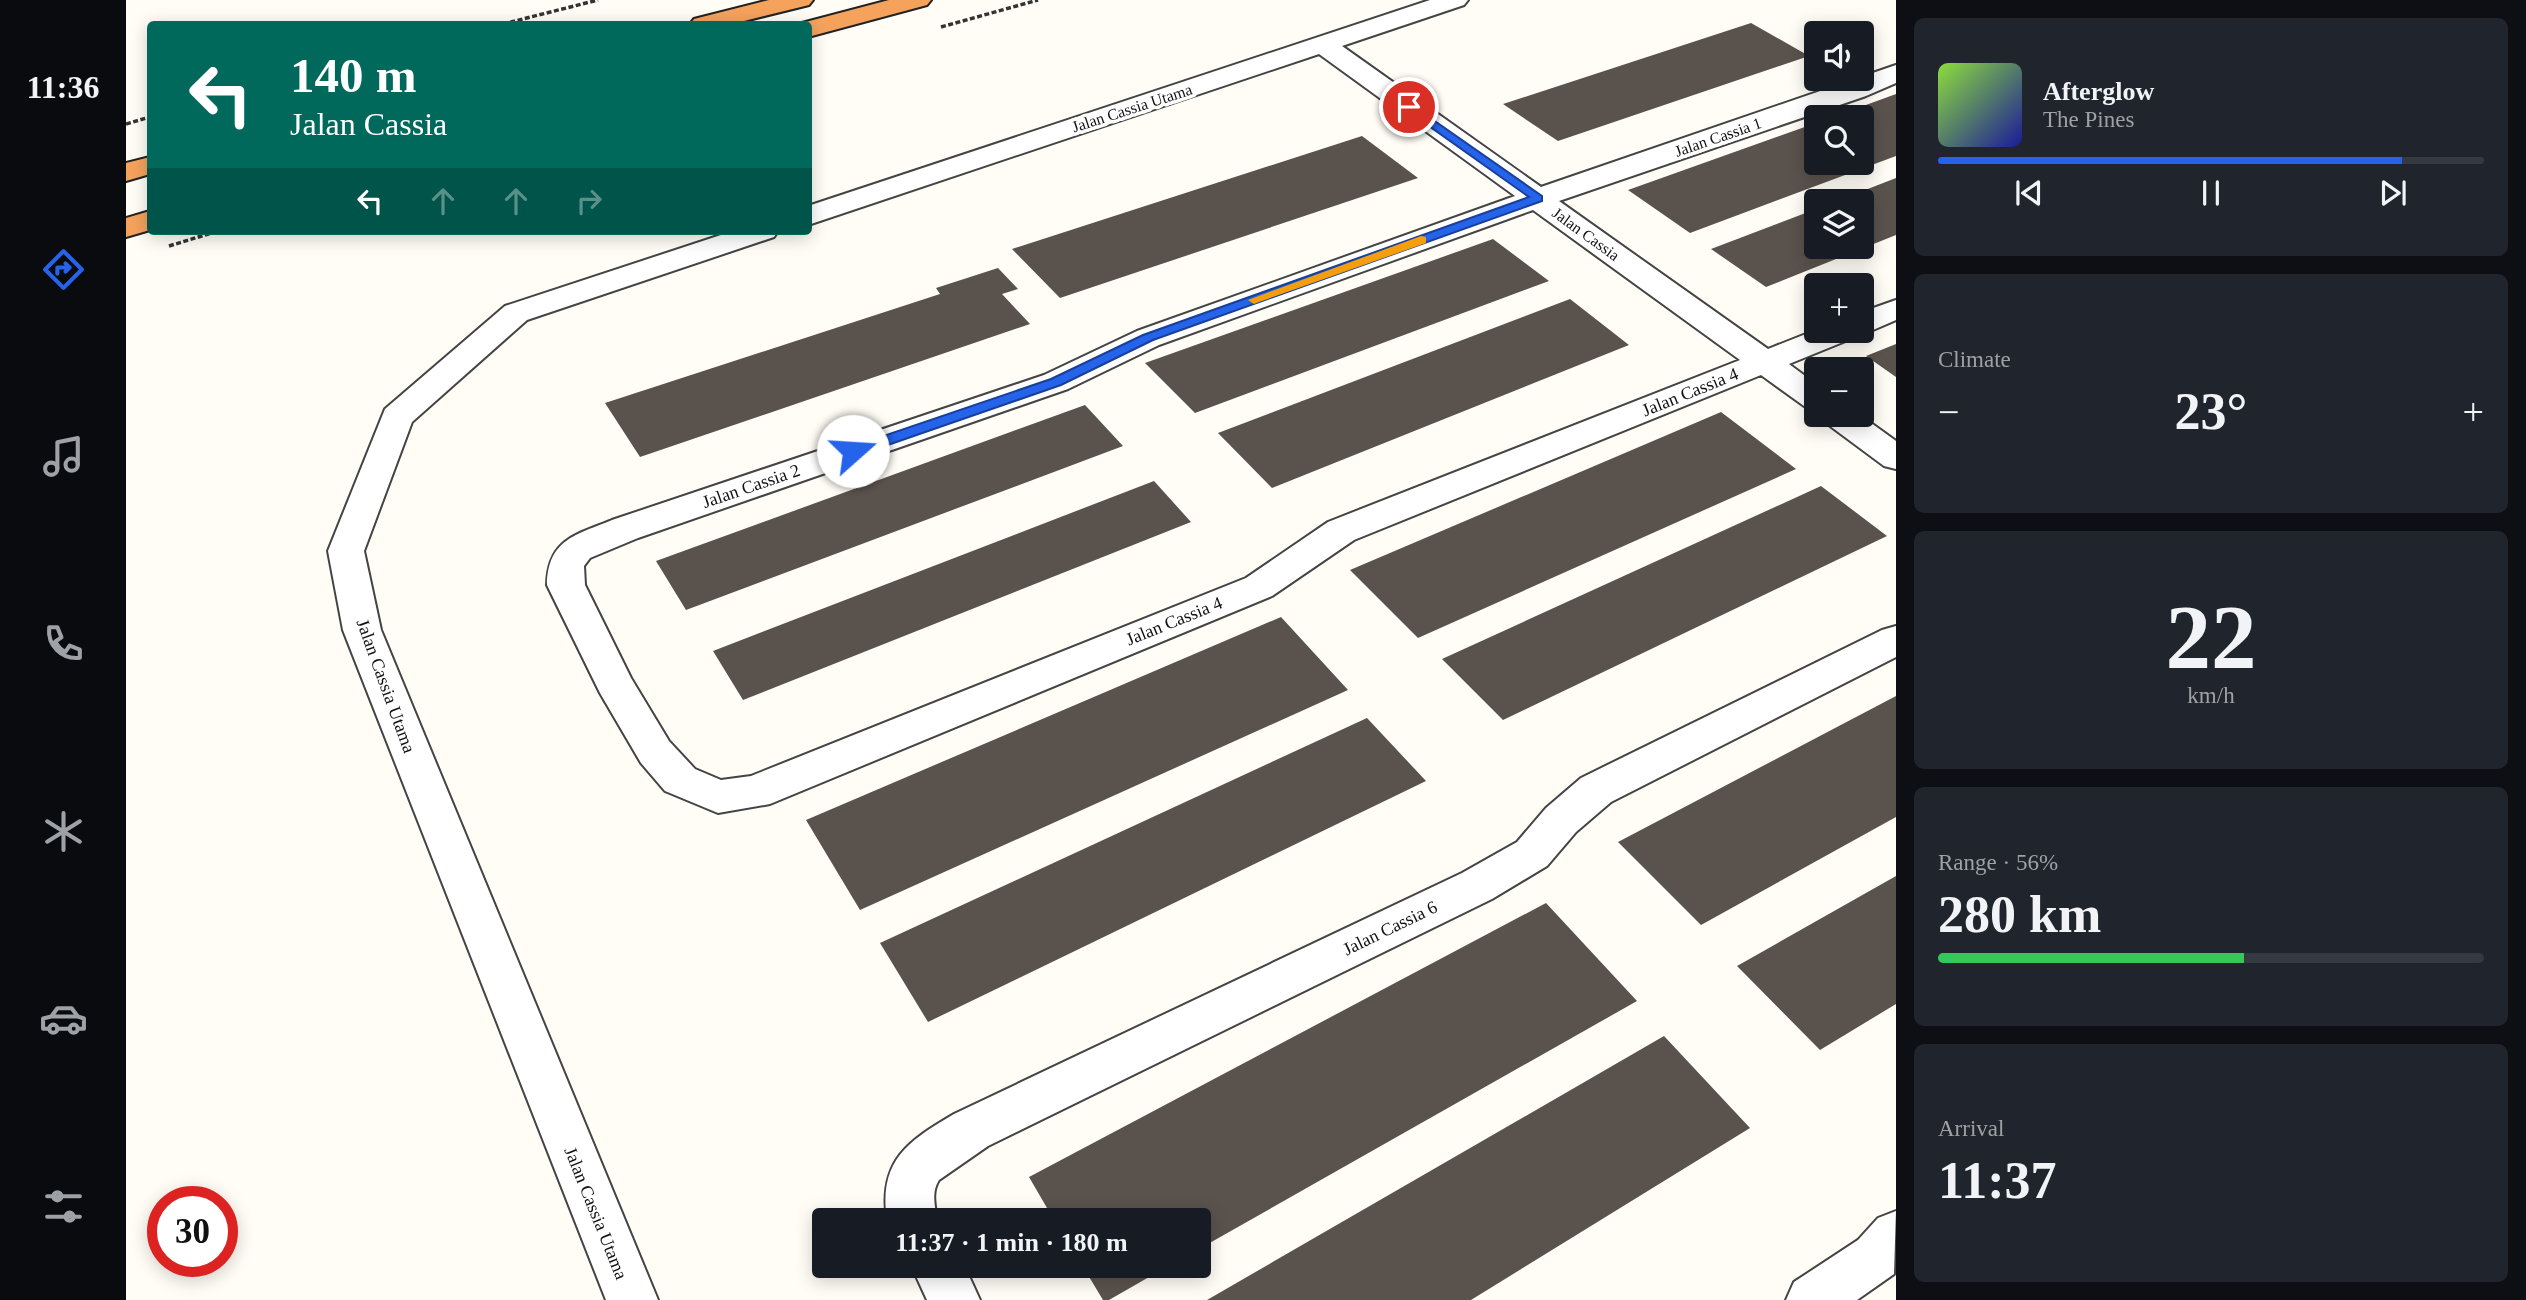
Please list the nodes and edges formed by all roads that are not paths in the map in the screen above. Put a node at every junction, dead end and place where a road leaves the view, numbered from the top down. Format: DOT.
graph roads {
  1 [pos="800,0"];
  2 [pos="918,0"];
  3 [pos="1455,0"];
  4 [pos="715,21"];
  5 [pos="812,28"];
  6 [pos="1322,44"];
  7 [pos="1896,73"];
  8 [pos="147,167"];
  9 [pos="126,172"];
  10 [pos="1538,198"];
  11 [pos="147,210"];
  12 [pos="812,215"];
  13 [pos="126,216"];
  14 [pos="147,221"];
  15 [pos="126,228"];
  16 [pos="751,235"];
  17 [pos="1896,309"];
  18 [pos="1874,318"];
  19 [pos="1812,343"];
  20 [pos="1766,361"];
  21 [pos="1804,390"];
  22 [pos="1854,427"];
  23 [pos="1896,458"];
  24 [pos="1896,640"];
  25 [pos="614,683"];
  26 [pos="911,1208"];
  27 [pos="1896,1235"];
  28 [pos="943,1278"];
  29 [pos="632,1300"];
  30 [pos="954,1300"];
  31 [pos="1812,1300"];
  1 -- 4 [label="highway"];
  2 -- 5 [label="highway"];
  3 -- 6 [label="street, Jalan Cassia Utama"];
  6 -- 10 [label="street, Jalan Cassia"];
  6 -- 12 [label="street, Jalan Cassia Utama"];
  7 -- 10 [label="street, Jalan Cassia 1"];
  8 -- 9 [label="highway"];
  10 -- 20 [label="street, Jalan Cassia"];
  10 -- 25 [label="street, Jalan Cassia 2"];
  11 -- 13 [label="highway"];
  14 -- 15 [label="highway"];
  16 -- 29 [label="street, Jalan Cassia Utama"];
  17 -- 18 [label="street"];
  19 -- 20 [label="street, Jalan Cassia 4"];
  20 -- 21 [label="street, Jalan Cassia"];
  20 -- 25 [label="street, Jalan Cassia 4"];
  22 -- 23 [label="street"];
  24 -- 26 [label="street, Jalan Cassia 6"];
  27 -- 31 [label="street"];
  28 -- 30 [label="street"];
}
